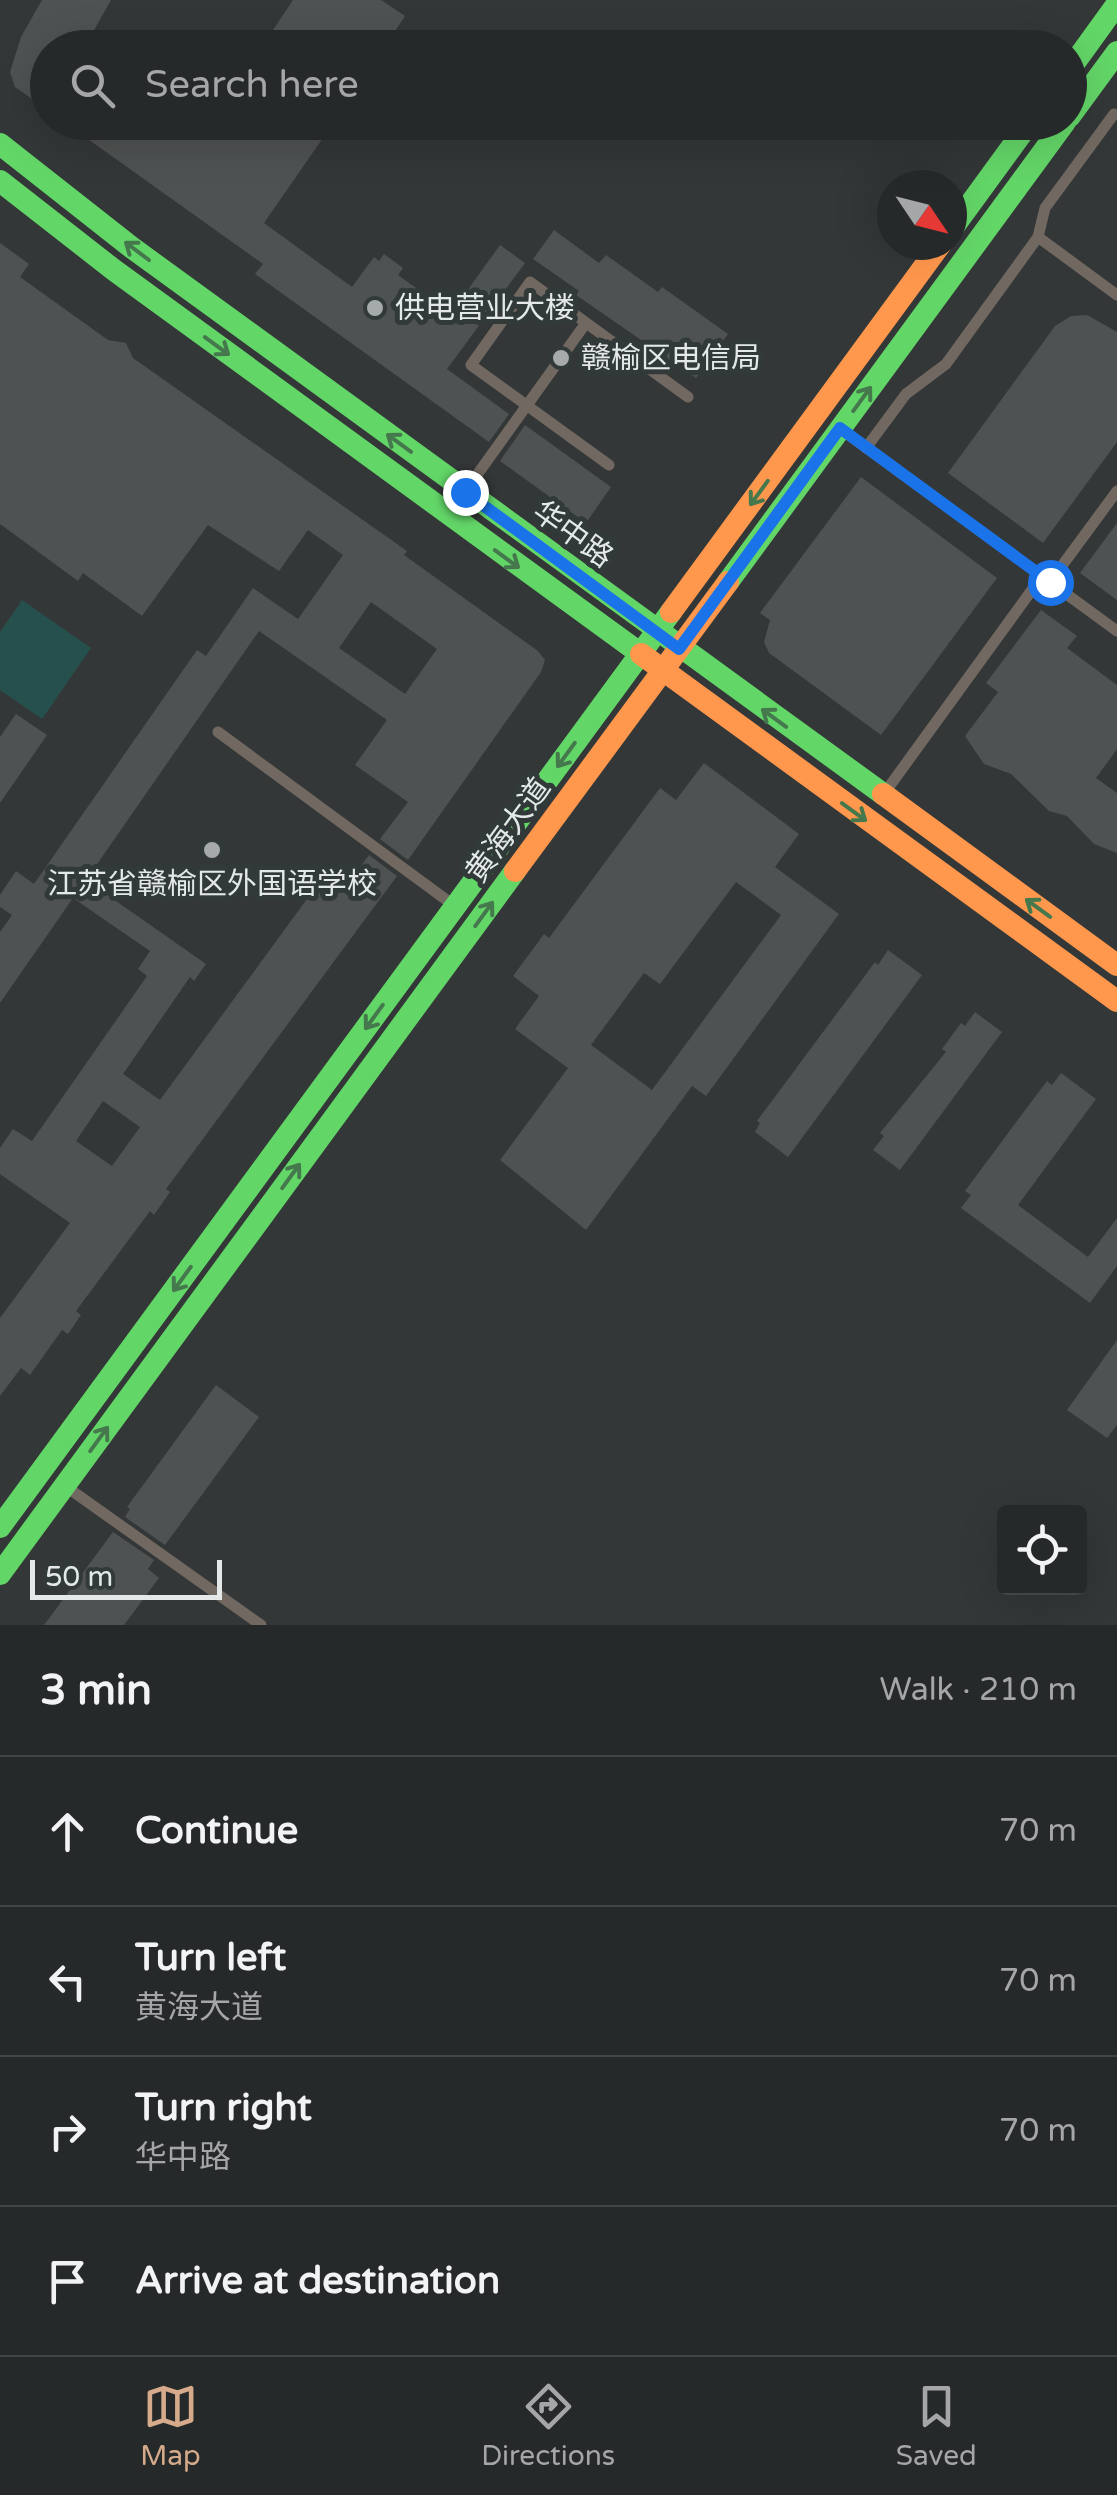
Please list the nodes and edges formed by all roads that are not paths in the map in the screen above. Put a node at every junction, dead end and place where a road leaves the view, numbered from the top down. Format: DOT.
graph roads {
  1 [pos="1117,4"];
  2 [pos="1087,45"];
  3 [pos="1117,52"];
  4 [pos="1087,93"];
  5 [pos="1087,95"];
  6 [pos="1116,115"];
  7 [pos="1017,140"];
  8 [pos="1052,140"];
  9 [pos="0,144"];
  10 [pos="0,181"];
  11 [pos="967,208"];
  12 [pos="1038,236"];
  13 [pos="929,260"];
  14 [pos="1117,295"];
  15 [pos="586,323"];
  16 [pos="688,396"];
  17 [pos="527,406"];
  18 [pos="840,428"];
  19 [pos="866,448"];
  20 [pos="609,465"];
  21 [pos="1117,491"];
  22 [pos="465,492"];
  23 [pos="1046,579"];
  24 [pos="1117,631"];
  25 [pos="656,632"];
  26 [pos="679,649"];
  27 [pos="639,656"];
  28 [pos="662,672"];
  29 [pos="218,732"];
  30 [pos="882,796"];
  31 [pos="456,906"];
  32 [pos="1117,964"];
  33 [pos="1117,1001"];
  34 [pos="65,1486"];
  35 [pos="0,1526"];
  36 [pos="0,1574"];
  37 [pos="260,1625"];
  1 -- 2 [label="main road"];
  3 -- 4 [label="main road"];
  5 -- 6 [label="lane"];
  6 -- 12 [label="lane"];
  7 -- 11 [label="main road"];
  18 -- 8 [label="main road, 黄海大道, one-way"];
  22 -- 9 [label="main road, 华中路, one-way"];
  10 -- 27 [label="main road, 华中路, one-way"];
  12 -- 14 [label="lane"];
  12 -- 19 [label="lane"];
  13 -- 25 [label="main road, 黄海大道, one-way"];
  15 -- 16 [label="lane"];
  15 -- 17 [label="lane"];
  15 -- 17 [label="lane"];
  17 -- 20 [label="lane"];
  17 -- 22 [label="lane"];
  18 -- 19 [label="lane"];
  18 -- 26 [label="main road, 黄海大道"];
  19 -- 23 [label="lane"];
  21 -- 23 [label="lane"];
  22 -- 25 [label="main road, 华中路"];
  23 -- 24 [label="lane"];
  23 -- 30 [label="lane"];
  25 -- 26 [label="main road, 华中路"];
  25 -- 27 [label="main road, 黄海大道"];
  26 -- 28 [label="main road, 黄海大道"];
  30 -- 26 [label="main road, 华中路, one-way"];
  27 -- 28 [label="main road, 华中路"];
  27 -- 31 [label="main road, 黄海大道, one-way"];
  28 -- 33 [label="main road, 华中路, one-way"];
  34 -- 28 [label="main road, 黄海大道, one-way"];
  29 -- 31 [label="lane"];
  32 -- 30 [label="main road, 华中路, one-way"];
  31 -- 35 [label="main road, 黄海大道, one-way"];
  34 -- 36 [label="main road, 黄海大道"];
  34 -- 37 [label="lane"];
}
